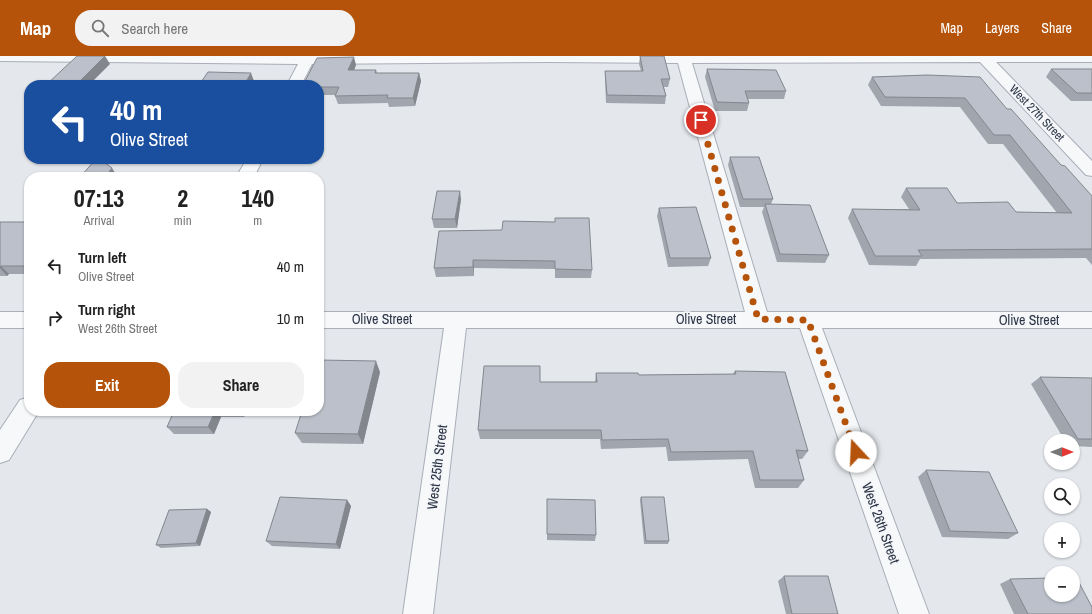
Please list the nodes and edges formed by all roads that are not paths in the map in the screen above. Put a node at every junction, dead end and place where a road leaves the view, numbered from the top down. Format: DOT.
graph roads {
  1 [pos="0,57"];
  2 [pos="551,57"];
  3 [pos="984,57"];
  4 [pos="308,58"];
  5 [pos="683,58"];
  6 [pos="1092,58"];
  7 [pos="297,80"];
  8 [pos="1092,171"];
  9 [pos="456,319"];
  10 [pos="758,319"];
  11 [pos="0,320"];
  12 [pos="24,320"];
  13 [pos="324,320"];
  14 [pos="808,320"];
  15 [pos="1092,320"];
  16 [pos="24,415"];
  17 [pos="0,452"];
  18 [pos="418,614"];
  19 [pos="914,614"];
  1 -- 4 [label="street"];
  2 -- 4 [label="street"];
  2 -- 5 [label="street"];
  3 -- 5 [label="street"];
  3 -- 6 [label="street"];
  3 -- 8 [label="street, West 27th Street"];
  4 -- 7 [label="street"];
  5 -- 10 [label="street"];
  9 -- 10 [label="street, Olive Street"];
  9 -- 13 [label="street, Olive Street"];
  9 -- 18 [label="street, West 25th Street"];
  10 -- 14 [label="street, Olive Street"];
  11 -- 12 [label="street"];
  14 -- 15 [label="street, Olive Street"];
  14 -- 19 [label="street, West 26th Street"];
  16 -- 17 [label="street"];
}
